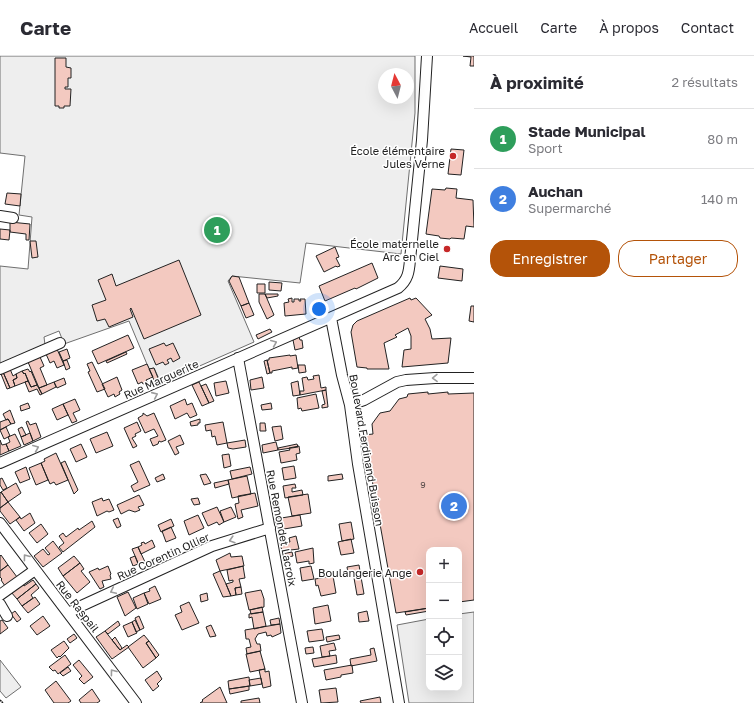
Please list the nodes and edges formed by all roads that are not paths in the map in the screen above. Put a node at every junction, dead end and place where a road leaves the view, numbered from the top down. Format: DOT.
graph roads {
  1 [pos="427,56"];
  2 [pos="0,216"];
  3 [pos="13,218"];
  4 [pos="331,318"];
  5 [pos="60,343"];
  6 [pos="238,358"];
  7 [pos="0,369"];
  8 [pos="474,378"];
  9 [pos="350,405"];
  10 [pos="0,464"];
  11 [pos="0,523"];
  12 [pos="270,528"];
  13 [pos="35,570"];
  14 [pos="0,595"];
  15 [pos="0,604"];
  16 [pos="69,613"];
  17 [pos="7,616"];
  18 [pos="136,703"];
  19 [pos="302,703"];
  20 [pos="399,703"];
  1 -- 4 [label="street"];
  2 -- 3 [label="street"];
  6 -- 4 [label="street, Rue Marguerite, one-way"];
  4 -- 9 [label="street, Boulevard Ferdinand Buisson"];
  5 -- 7 [label="street"];
  10 -- 6 [label="street, Rue Marguerite, one-way"];
  6 -- 12 [label="street, Rue Remondet Lacroix"];
  8 -- 9 [label="street, one-way"];
  9 -- 20 [label="street, Boulevard Ferdinand Buisson"];
  13 -- 11 [label="street, Rue Raspail, one-way"];
  12 -- 16 [label="street, Rue Corentin Ollier, one-way"];
  12 -- 19 [label="street, Rue Remondet Lacroix"];
  13 -- 14 [label="street"];
  13 -- 16 [label="street, Rue Raspail"];
  15 -- 17 [label="street"];
  18 -- 16 [label="street, Rue Raspail, one-way"];
}
